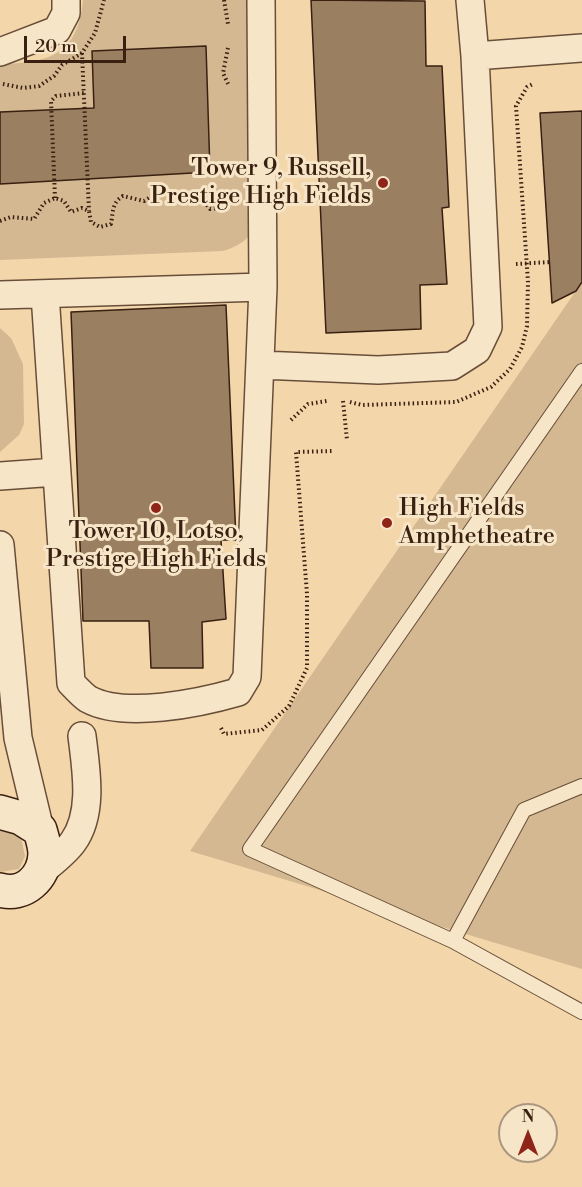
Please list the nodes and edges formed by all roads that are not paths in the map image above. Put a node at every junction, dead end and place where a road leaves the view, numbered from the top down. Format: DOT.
graph roads {
  1 [pos="66,0"];
  2 [pos="261,0"];
  3 [pos="470,0"];
  4 [pos="582,48"];
  5 [pos="0,52"];
  6 [pos="475,56"];
  7 [pos="263,287"];
  8 [pos="45,294"];
  9 [pos="0,295"];
  10 [pos="261,365"];
  11 [pos="582,371"];
  12 [pos="56,472"];
  13 [pos="0,476"];
  14 [pos="0,545"];
  15 [pos="82,736"];
  16 [pos="582,786"];
  17 [pos="0,812"];
  18 [pos="40,830"];
  19 [pos="42,871"];
  20 [pos="0,890"];
  21 [pos="453,940"];
  22 [pos="582,1012"];
  1 -- 5 [label="street"];
  2 -- 7 [label="street"];
  3 -- 6 [label="street"];
  4 -- 6 [label="street"];
  6 -- 10 [label="street"];
  7 -- 8 [label="street"];
  7 -- 10 [label="street"];
  8 -- 9 [label="street"];
  8 -- 12 [label="street"];
  10 -- 12 [label="street"];
  11 -- 21 [label="lane"];
  12 -- 13 [label="street"];
  14 -- 18 [label="street"];
  15 -- 19 [label="street"];
  16 -- 21 [label="lane"];
  17 -- 18 [label="street"];
  18 -- 19 [label="street"];
  19 -- 20 [label="street"];
  21 -- 22 [label="lane"];
}
